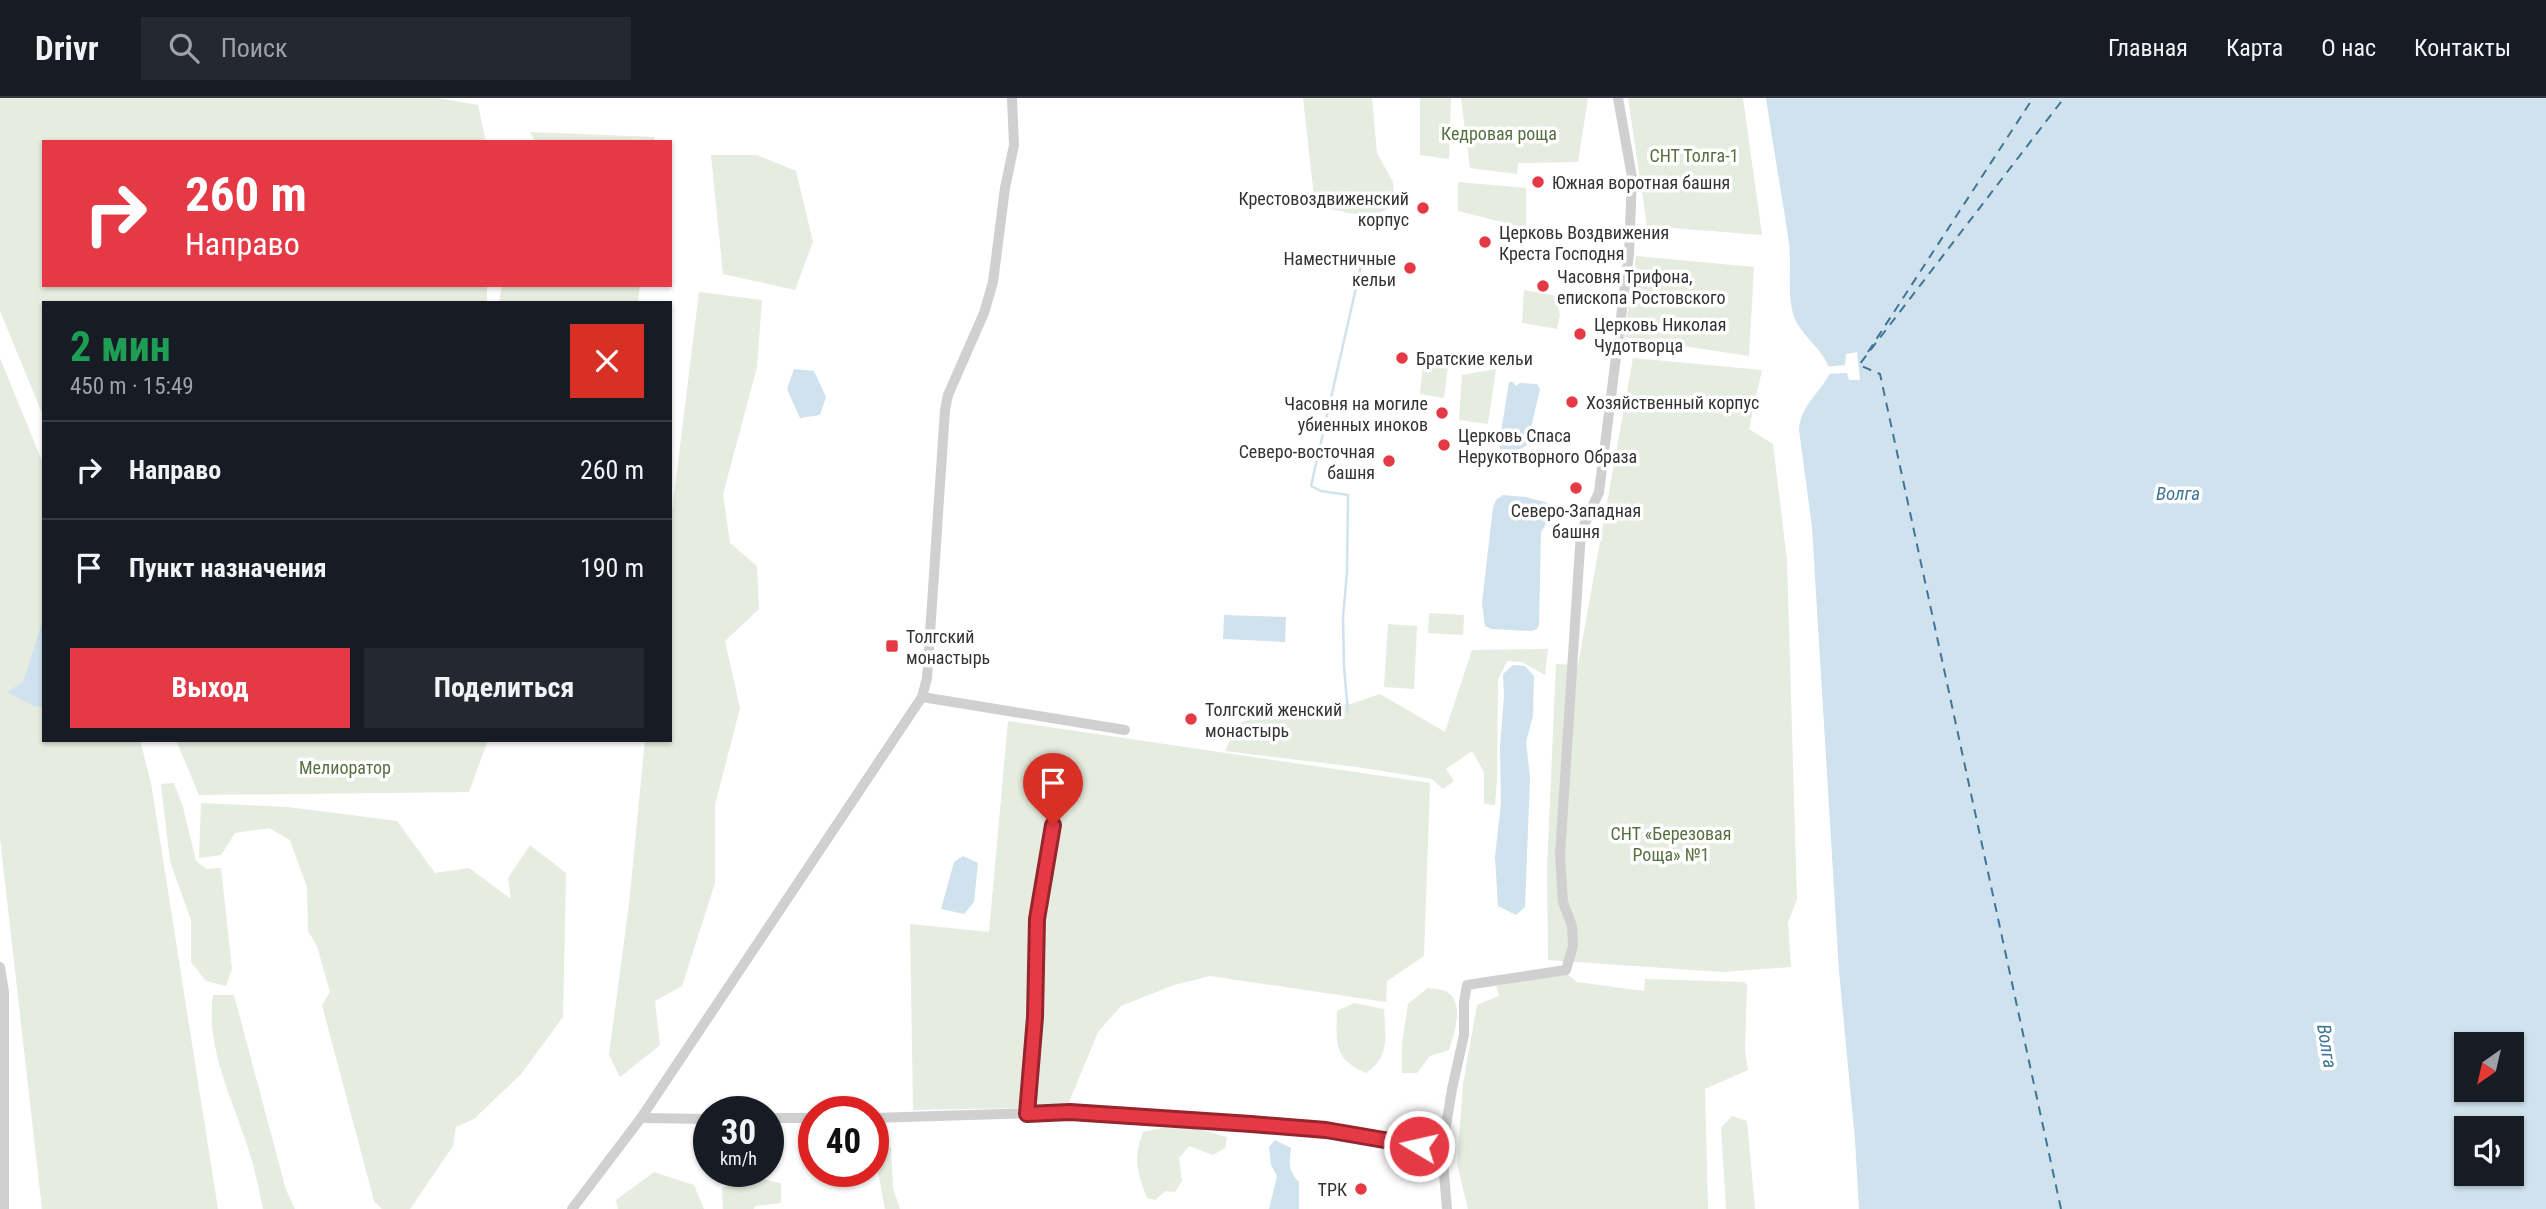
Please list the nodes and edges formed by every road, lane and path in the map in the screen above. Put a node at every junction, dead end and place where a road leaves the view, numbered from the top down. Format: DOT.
graph roads {
  1 [pos="1012,98"];
  2 [pos="1618,98"];
  3 [pos="922,697"];
  4 [pos="1125,730"];
  5 [pos="1053,825"];
  6 [pos="0,967"];
  7 [pos="1027,1114"];
  8 [pos="640,1118"];
  9 [pos="889,1118"];
  10 [pos="693,1119"];
  11 [pos="1442,1150"];
  12 [pos="4,1209"];
  13 [pos="572,1209"];
  14 [pos="1447,1209"];
  1 -- 3 [label="street"];
  2 -- 11 [label="street"];
  3 -- 4 [label="street"];
  3 -- 8 [label="street"];
  5 -- 7 [label="street"];
  6 -- 12 [label="street"];
  7 -- 9 [label="street"];
  7 -- 11 [label="street"];
  8 -- 10 [label="street"];
  8 -- 13 [label="street"];
  11 -- 14 [label="street"];
}
